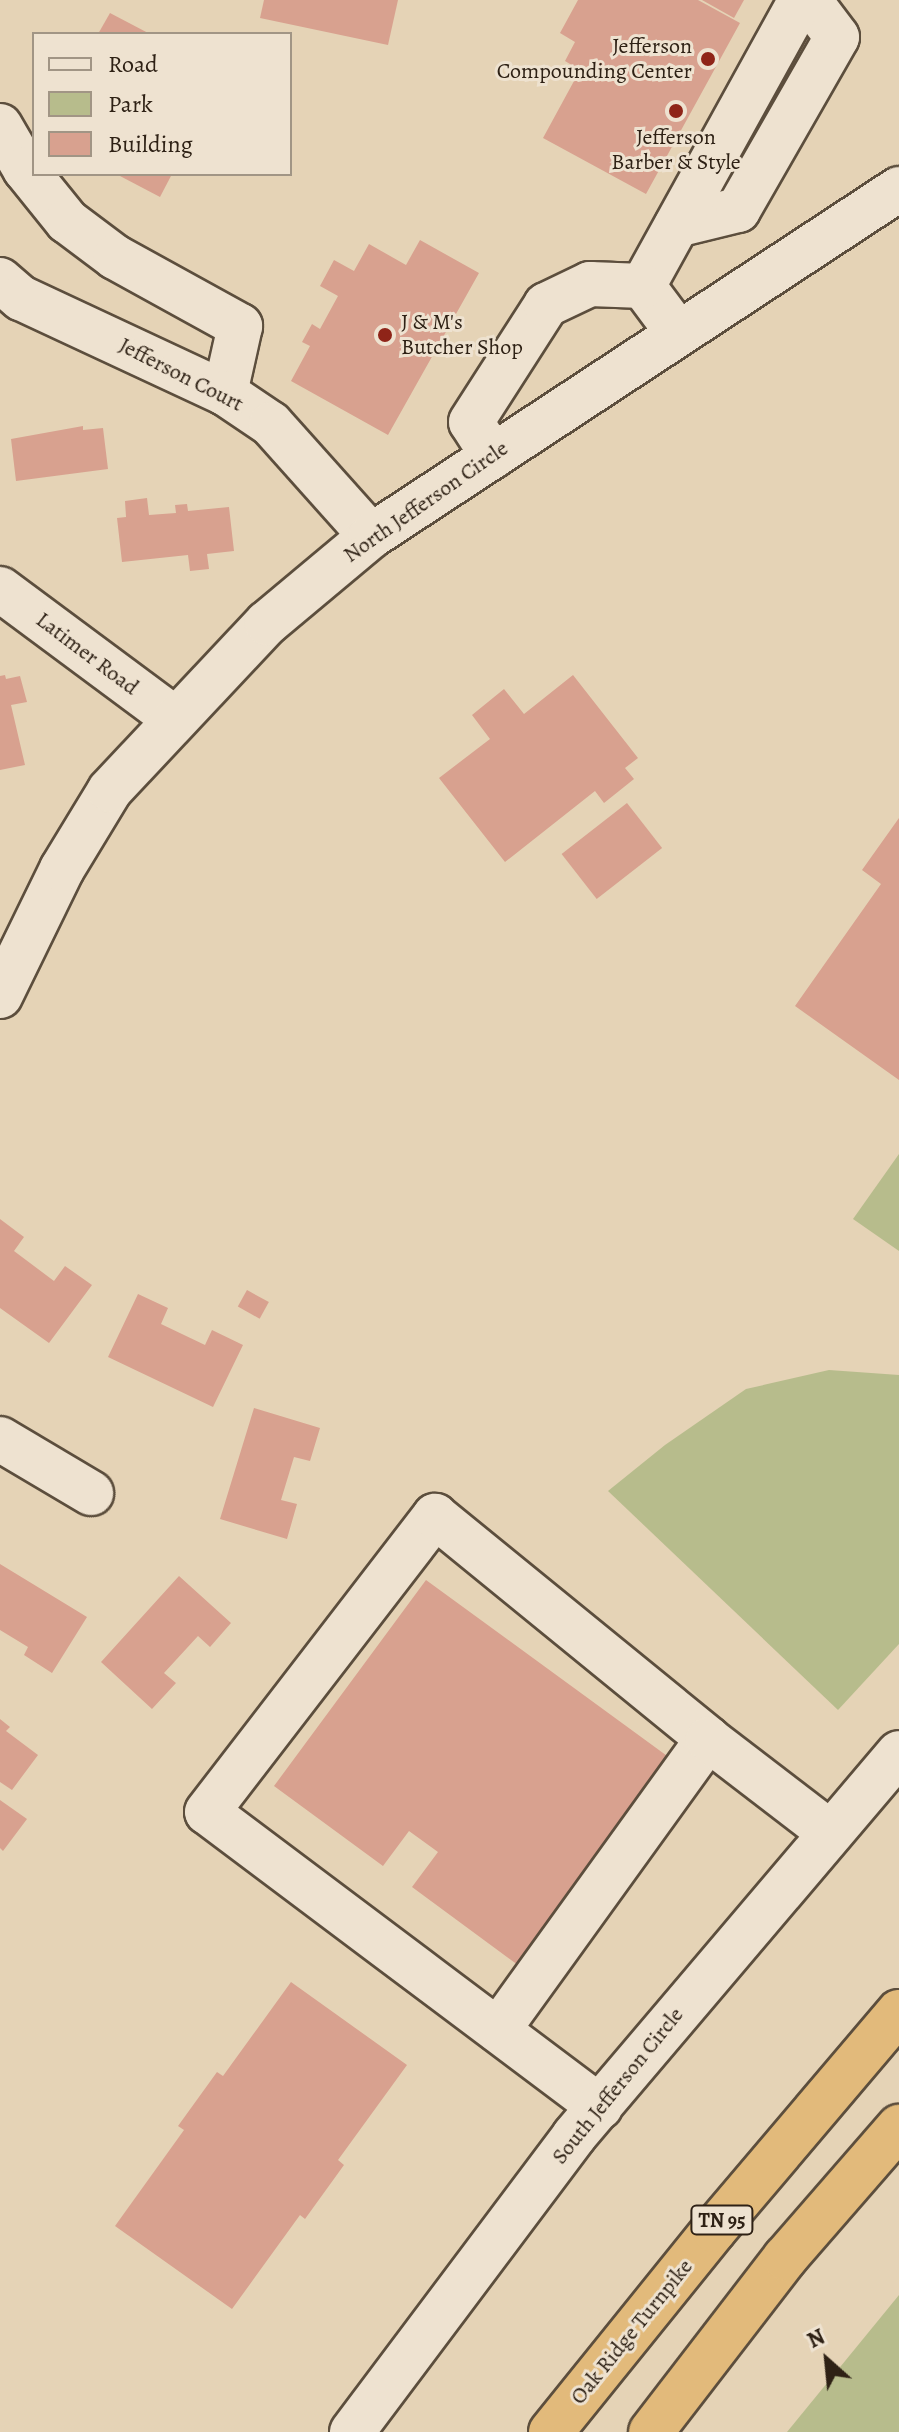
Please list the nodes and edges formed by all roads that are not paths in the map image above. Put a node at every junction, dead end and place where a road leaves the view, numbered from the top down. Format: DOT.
graph roads {
  1 [pos="801,0"];
  2 [pos="809,0"];
  3 [pos="0,126"];
  4 [pos="899,189"];
  5 [pos="677,225"];
  6 [pos="0,280"];
  7 [pos="643,286"];
  8 [pos="678,333"];
  9 [pos="225,393"];
  10 [pos="493,456"];
  11 [pos="371,536"];
  12 [pos="0,589"];
  13 [pos="174,718"];
  14 [pos="0,996"];
  15 [pos="0,1439"];
  16 [pos="91,1493"];
  17 [pos="708,1739"];
  18 [pos="899,1753"];
  19 [pos="829,1832"];
  20 [pos="899,2012"];
  21 [pos="498,2030"];
  22 [pos="600,2107"];
  23 [pos="899,2127"];
  24 [pos="352,2432"];
  25 [pos="551,2432"];
  26 [pos="651,2432"];
  1 -- 5 [label="street"];
  2 -- 5 [label="street"];
  3 -- 9 [label="street"];
  4 -- 8 [label="street, North Jefferson Circle"];
  5 -- 7 [label="street"];
  6 -- 9 [label="street, Jefferson Court"];
  7 -- 8 [label="street"];
  7 -- 10 [label="street"];
  8 -- 10 [label="street, North Jefferson Circle"];
  9 -- 11 [label="street, Jefferson Court"];
  10 -- 11 [label="street, North Jefferson Circle"];
  11 -- 13 [label="street, North Jefferson Circle"];
  12 -- 13 [label="street, Latimer Road"];
  13 -- 14 [label="street, North Jefferson Circle"];
  15 -- 16 [label="street"];
  17 -- 19 [label="street"];
  17 -- 21 [label="street"];
  17 -- 21 [label="street"];
  18 -- 19 [label="street, South Jefferson Circle"];
  19 -- 22 [label="street, South Jefferson Circle"];
  20 -- 25 [label="highway, Oak Ridge Turnpike / TN 95"];
  21 -- 22 [label="street"];
  22 -- 24 [label="street, South Jefferson Circle"];
  23 -- 26 [label="highway"];
}
